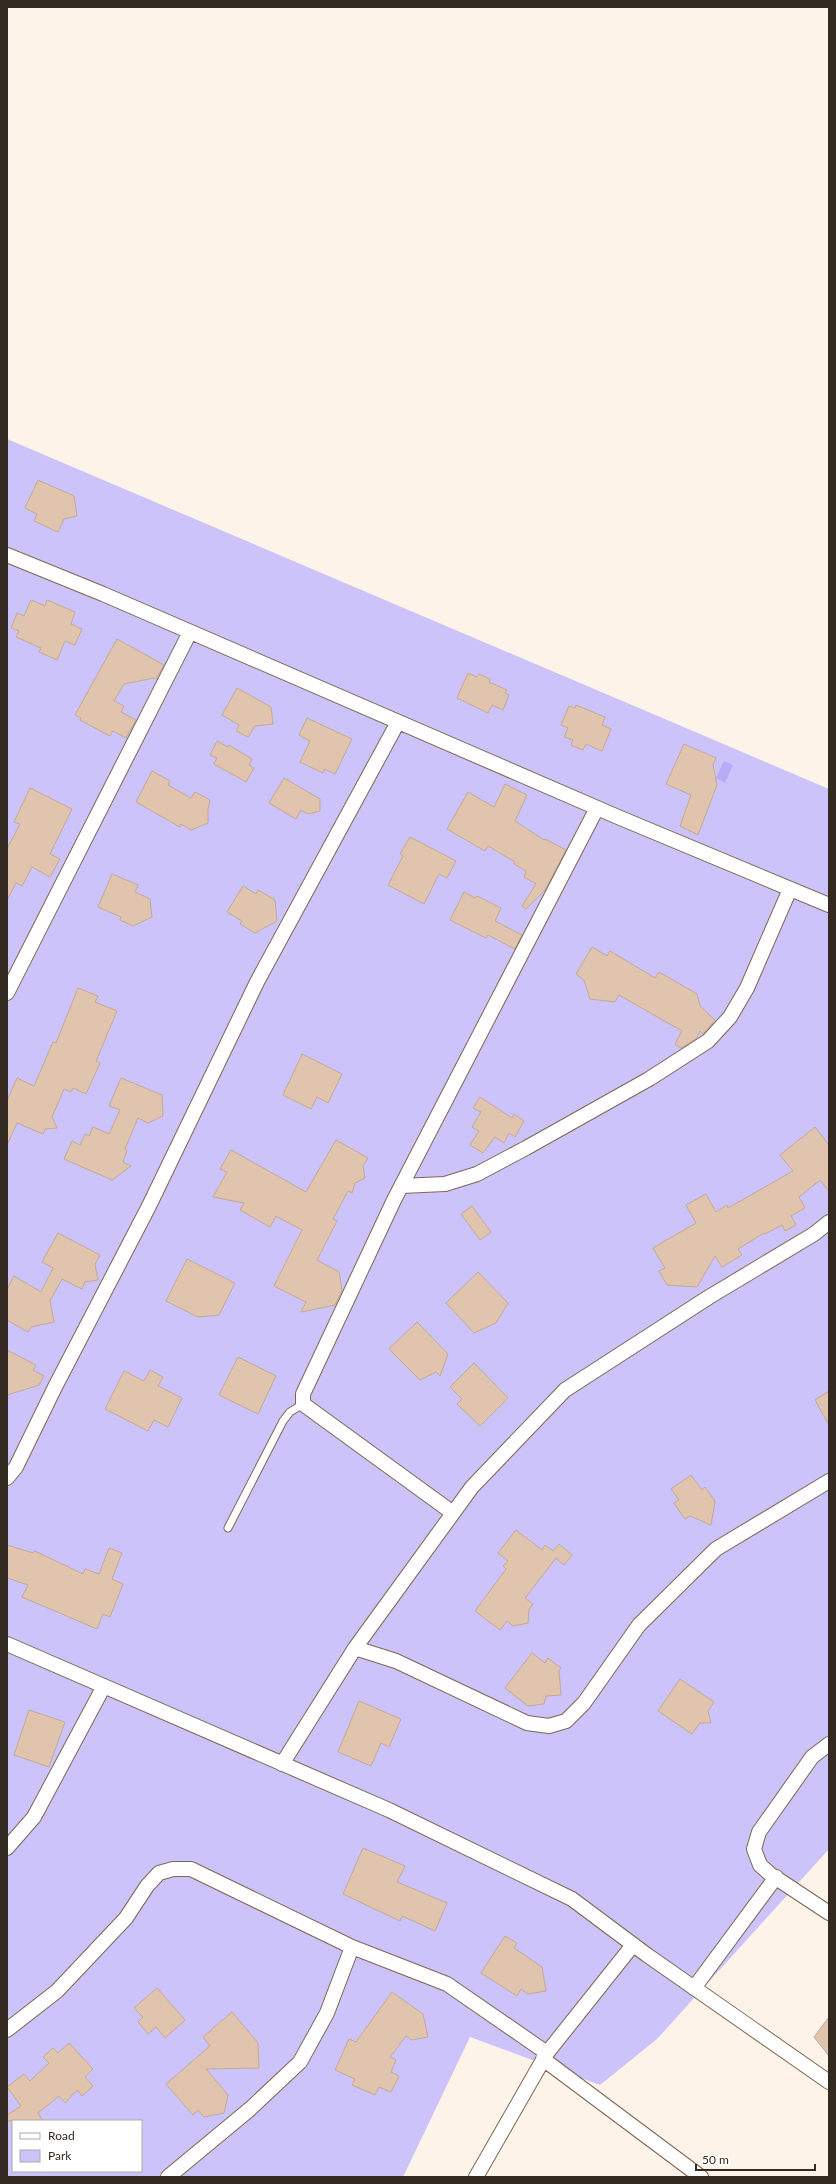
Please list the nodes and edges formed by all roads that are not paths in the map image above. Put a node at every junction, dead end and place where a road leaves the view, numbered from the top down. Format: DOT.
graph roads {
  1 [pos="7,554"];
  2 [pos="190,632"];
  3 [pos="398,722"];
  4 [pos="597,808"];
  5 [pos="790,889"];
  6 [pos="829,905"];
  7 [pos="7,993"];
  8 [pos="402,1186"];
  9 [pos="829,1222"];
  10 [pos="303,1404"];
  11 [pos="7,1478"];
  12 [pos="829,1481"];
  13 [pos="453,1513"];
  14 [pos="228,1528"];
  15 [pos="7,1644"];
  16 [pos="355,1648"];
  17 [pos="104,1686"];
  18 [pos="829,1744"];
  19 [pos="282,1764"];
  20 [pos="7,1848"];
  21 [pos="776,1877"];
  22 [pos="829,1913"];
  23 [pos="633,1945"];
  24 [pos="352,1947"];
  25 [pos="694,1988"];
  26 [pos="7,2030"];
  27 [pos="545,2056"];
  28 [pos="829,2082"];
  29 [pos="168,2177"];
  30 [pos="476,2177"];
  31 [pos="701,2177"];
  1 -- 2 [label="street"];
  2 -- 3 [label="street"];
  2 -- 7 [label="street"];
  3 -- 4 [label="street"];
  3 -- 11 [label="street"];
  4 -- 5 [label="street"];
  4 -- 8 [label="street"];
  5 -- 6 [label="street"];
  5 -- 8 [label="street"];
  8 -- 10 [label="street"];
  9 -- 13 [label="street"];
  10 -- 13 [label="street"];
  10 -- 14 [label="lane"];
  12 -- 16 [label="street"];
  13 -- 16 [label="street"];
  15 -- 17 [label="street"];
  16 -- 19 [label="street"];
  17 -- 19 [label="street"];
  17 -- 20 [label="street"];
  18 -- 21 [label="street"];
  19 -- 23 [label="street"];
  21 -- 22 [label="street"];
  21 -- 25 [label="street"];
  23 -- 25 [label="street"];
  23 -- 27 [label="street"];
  24 -- 26 [label="street"];
  24 -- 27 [label="street"];
  24 -- 29 [label="street"];
  25 -- 28 [label="street"];
  27 -- 30 [label="street"];
  27 -- 31 [label="street"];
}
